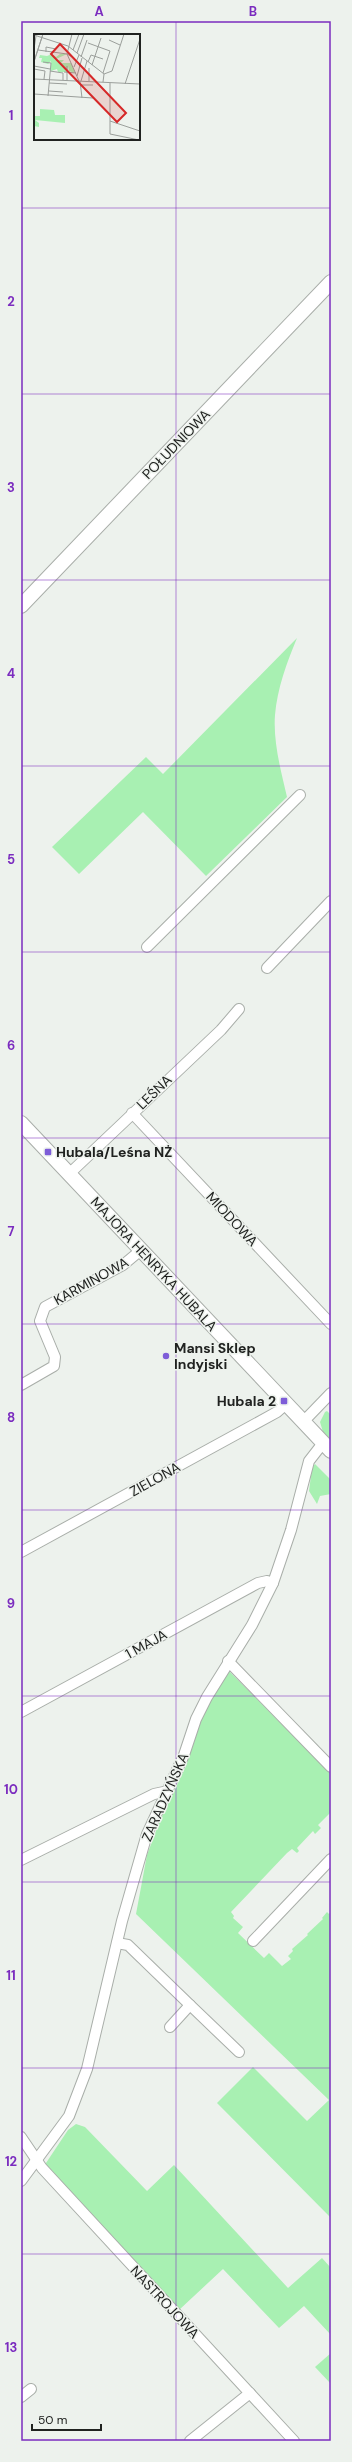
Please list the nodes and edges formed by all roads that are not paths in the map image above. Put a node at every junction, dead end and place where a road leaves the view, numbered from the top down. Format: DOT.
graph roads {
  1 [pos="331,282"];
  2 [pos="21,606"];
  3 [pos="300,795"];
  4 [pos="331,901"];
  5 [pos="147,947"];
  6 [pos="266,968"];
  7 [pos="239,1009"];
  8 [pos="132,1114"];
  9 [pos="21,1123"];
  10 [pos="69,1174"];
  11 [pos="142,1250"];
  12 [pos="331,1324"];
  13 [pos="21,1385"];
  14 [pos="331,1393"];
  15 [pos="286,1404"];
  16 [pos="303,1422"];
  17 [pos="327,1447"];
  18 [pos="21,1552"];
  19 [pos="273,1583"];
  20 [pos="228,1662"];
  21 [pos="21,1712"];
  22 [pos="331,1767"];
  23 [pos="168,1791"];
  24 [pos="331,1859"];
  25 [pos="21,1860"];
  26 [pos="253,1941"];
  27 [pos="117,1943"];
  28 [pos="190,2005"];
  29 [pos="170,2027"];
  30 [pos="240,2052"];
  31 [pos="21,2137"];
  32 [pos="37,2162"];
  33 [pos="21,2181"];
  34 [pos="31,2389"];
  35 [pos="250,2393"];
  36 [pos="21,2397"];
  37 [pos="190,2441"];
  38 [pos="294,2441"];
  1 -- 2 [label="street, POŁUDNIOWA"];
  3 -- 5 [label="street"];
  4 -- 6 [label="street"];
  7 -- 8 [label="street, LEŚNA"];
  8 -- 10 [label="street, LEŚNA"];
  8 -- 12 [label="street, MIODOWA"];
  9 -- 10 [label="street, MAJORA HENRYKA HUBALA"];
  10 -- 11 [label="street, MAJORA HENRYKA HUBALA"];
  11 -- 13 [label="street, KARMINOWA"];
  11 -- 15 [label="street, MAJORA HENRYKA HUBALA"];
  14 -- 16 [label="street"];
  15 -- 16 [label="street, MAJORA HENRYKA HUBALA"];
  15 -- 18 [label="street, ZIELONA"];
  16 -- 17 [label="street, MAJORA HENRYKA HUBALA"];
  17 -- 19 [label="street, ZARADZYŃSKA"];
  19 -- 20 [label="street, ZARADZYŃSKA"];
  19 -- 21 [label="street, 1 MAJA"];
  20 -- 22 [label="street"];
  20 -- 23 [label="street, ZARADZYŃSKA"];
  23 -- 25 [label="street"];
  23 -- 27 [label="street, ZARADZYŃSKA"];
  24 -- 26 [label="street"];
  27 -- 28 [label="street"];
  27 -- 32 [label="street, ZARADZYŃSKA"];
  28 -- 29 [label="street"];
  28 -- 30 [label="street"];
  31 -- 32 [label="street, NASTROJOWA"];
  32 -- 33 [label="street, ZARADZYŃSKA"];
  32 -- 35 [label="street, NASTROJOWA"];
  34 -- 36 [label="street"];
  35 -- 37 [label="street"];
  35 -- 38 [label="street, NASTROJOWA"];
}
